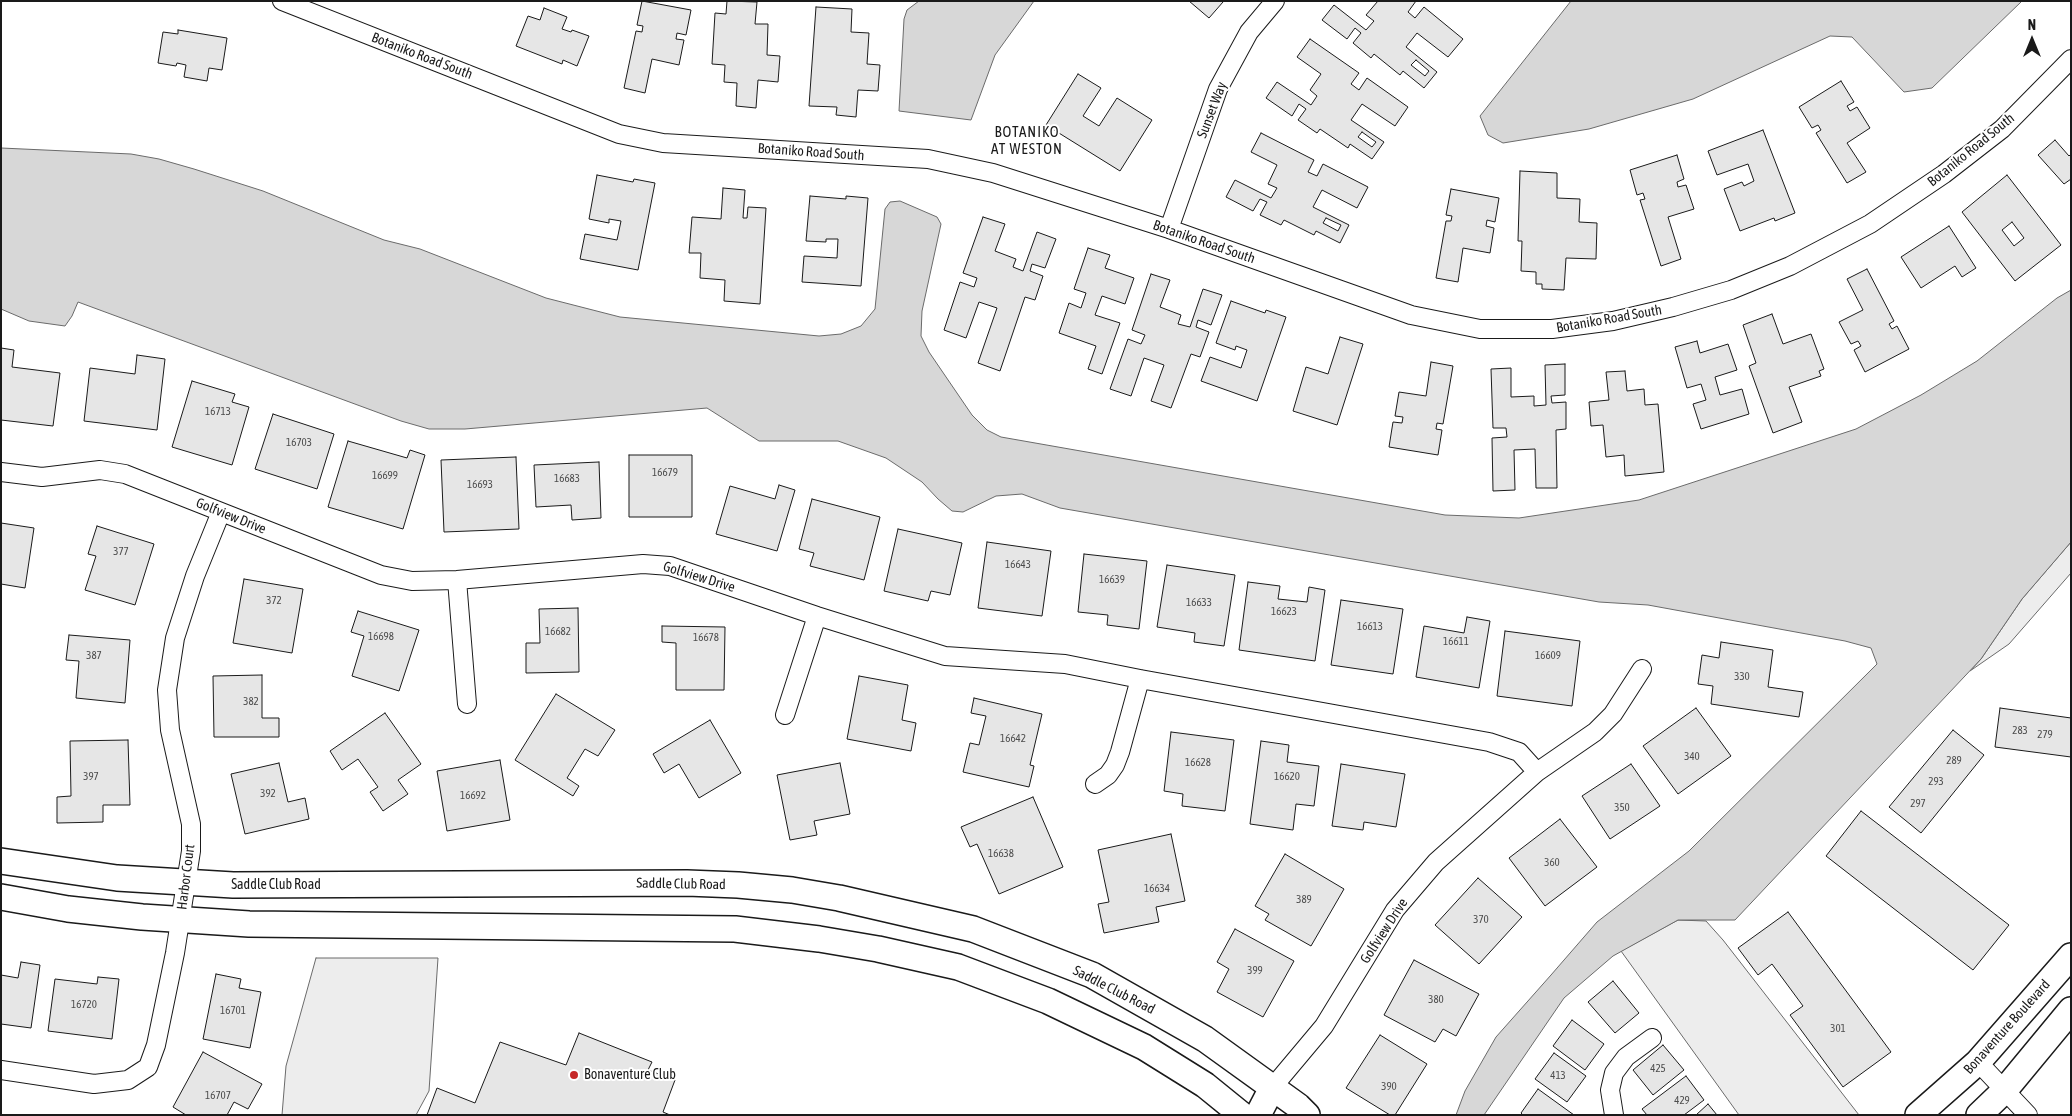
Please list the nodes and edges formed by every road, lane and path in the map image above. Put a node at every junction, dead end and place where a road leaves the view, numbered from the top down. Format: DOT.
graph roads {
  1 [pos="282,1"];
  2 [pos="1275,1"];
  3 [pos="2071,60"];
  4 [pos="1169,230"];
  5 [pos="1,472"];
  6 [pos="222,512"];
  7 [pos="457,580"];
  8 [pos="817,616"];
  9 [pos="1642,669"];
  10 [pos="1140,679"];
  11 [pos="467,704"];
  12 [pos="785,715"];
  13 [pos="1537,772"];
  14 [pos="1095,784"];
  15 [pos="1,861"];
  16 [pos="186,882"];
  17 [pos="1,897"];
  18 [pos="180,920"];
  19 [pos="2071,956"];
  20 [pos="2071,1010"];
  21 [pos="1652,1038"];
  22 [pos="1978,1062"];
  23 [pos="1,1070"];
  24 [pos="1272,1088"];
  25 [pos="2004,1091"];
  26 [pos="1242,1115"];
  27 [pos="1258,1115"];
  28 [pos="1307,1115"];
  29 [pos="1614,1115"];
  30 [pos="1918,1115"];
  31 [pos="1979,1115"];
  32 [pos="2028,1115"];
  1 -- 4 [label="street, Botaniko Road South"];
  2 -- 4 [label="street, Sunset Way"];
  3 -- 4 [label="street, Botaniko Road South"];
  5 -- 6 [label="street, Golfview Drive"];
  6 -- 7 [label="street, Golfview Drive"];
  6 -- 16 [label="street, Harbor Court"];
  7 -- 8 [label="street, Golfview Drive"];
  7 -- 11 [label="street"];
  8 -- 10 [label="street, Golfview Drive"];
  8 -- 12 [label="street"];
  9 -- 13 [label="street, Golfview Drive"];
  10 -- 13 [label="street, Golfview Drive"];
  10 -- 14 [label="street"];
  13 -- 24 [label="street, Golfview Drive"];
  15 -- 16 [label="street, Saddle Club Road"];
  16 -- 18 [label="street, Harbor Court"];
  16 -- 24 [label="street, Saddle Club Road"];
  17 -- 18 [label="street"];
  18 -- 23 [label="street, Harbor Court"];
  18 -- 26 [label="street"];
  19 -- 22 [label="street, Bonaventure Boulevard"];
  20 -- 25 [label="street"];
  21 -- 29 [label="street"];
  22 -- 25 [label="street"];
  22 -- 30 [label="street, Bonaventure Boulevard"];
  24 -- 27 [label="street"];
  24 -- 28 [label="street, Saddle Club Road"];
  25 -- 31 [label="street"];
  25 -- 32 [label="street"];
}
